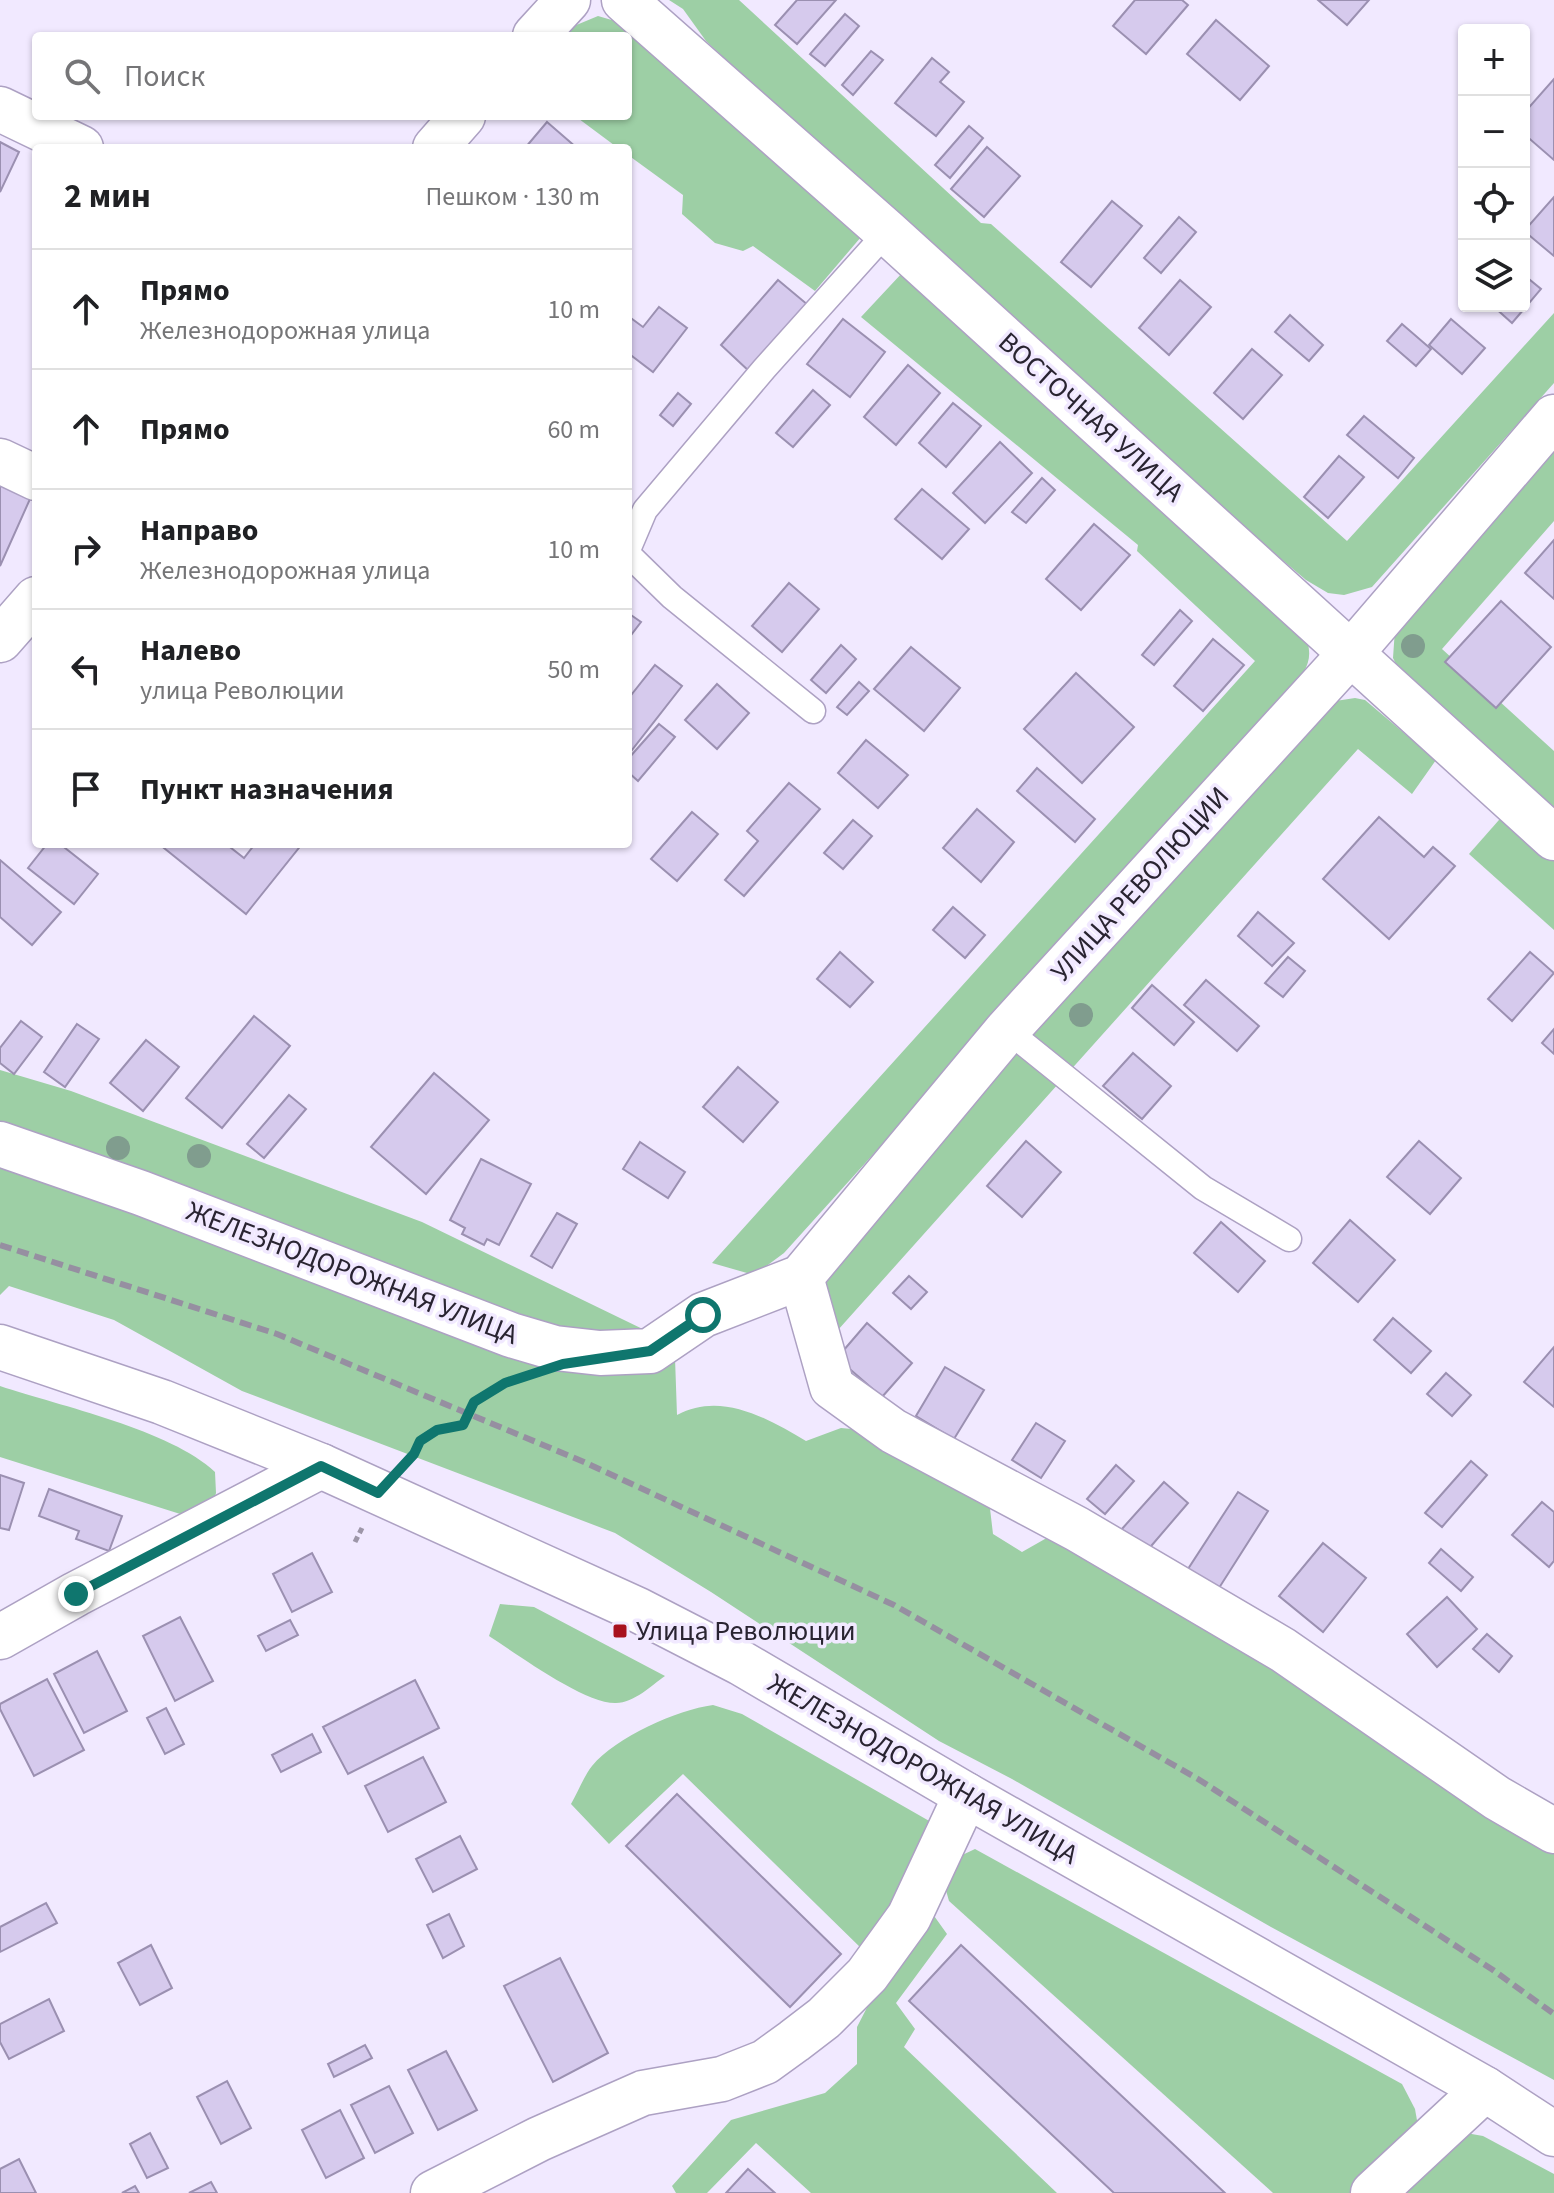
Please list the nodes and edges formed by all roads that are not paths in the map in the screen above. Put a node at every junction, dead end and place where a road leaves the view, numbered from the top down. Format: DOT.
graph roads {
  1 [pos="568,0"];
  2 [pos="624,0"];
  3 [pos="539,32"];
  4 [pos="0,109"];
  5 [pos="460,120"];
  6 [pos="73,144"];
  7 [pos="438,144"];
  8 [pos="887,232"];
  9 [pos="1554,417"];
  10 [pos="0,461"];
  11 [pos="32,476"];
  12 [pos="632,542"];
  13 [pos="632,556"];
  14 [pos="32,604"];
  15 [pos="0,640"];
  16 [pos="1352,652"];
  17 [pos="813,711"];
  18 [pos="1554,838"];
  19 [pos="1007,1030"];
  20 [pos="0,1144"];
  21 [pos="1289,1239"];
  22 [pos="801,1277"];
  23 [pos="703,1315"];
  24 [pos="0,1347"];
  25 [pos="321,1466"];
  26 [pos="0,1637"];
  27 [pos="966,1795"];
  28 [pos="1554,1831"];
  29 [pos="1485,2089"];
  30 [pos="1554,2134"];
  31 [pos="433,2193"];
  32 [pos="1373,2193"];
  1 -- 3 [label="street"];
  2 -- 8 [label="street, ВОСТОЧНАЯ УЛИЦА"];
  4 -- 6 [label="street"];
  5 -- 7 [label="street"];
  8 -- 12 [label="lane"];
  8 -- 16 [label="street, ВОСТОЧНАЯ УЛИЦА"];
  9 -- 16 [label="street, УЛИЦА РЕВОЛЮЦИИ"];
  10 -- 11 [label="street"];
  13 -- 17 [label="lane"];
  14 -- 15 [label="street"];
  16 -- 18 [label="street, ВОСТОЧНАЯ УЛИЦА"];
  16 -- 19 [label="street, УЛИЦА РЕВОЛЮЦИИ"];
  19 -- 21 [label="lane"];
  19 -- 22 [label="street, УЛИЦА РЕВОЛЮЦИИ"];
  20 -- 23 [label="street, ЖЕЛЕЗНОДОРОЖНАЯ УЛИЦА"];
  22 -- 23 [label="street, УЛИЦА РЕВОЛЮЦИИ"];
  22 -- 28 [label="street"];
  24 -- 25 [label="street, ЖЕЛЕЗНОДОРОЖНАЯ УЛИЦА"];
  25 -- 26 [label="street"];
  25 -- 27 [label="street, ЖЕЛЕЗНОДОРОЖНАЯ УЛИЦА"];
  27 -- 29 [label="street, ЖЕЛЕЗНОДОРОЖНАЯ УЛИЦА"];
  27 -- 31 [label="street"];
  29 -- 30 [label="street, ЖЕЛЕЗНОДОРОЖНАЯ УЛИЦА"];
  29 -- 32 [label="street"];
}
